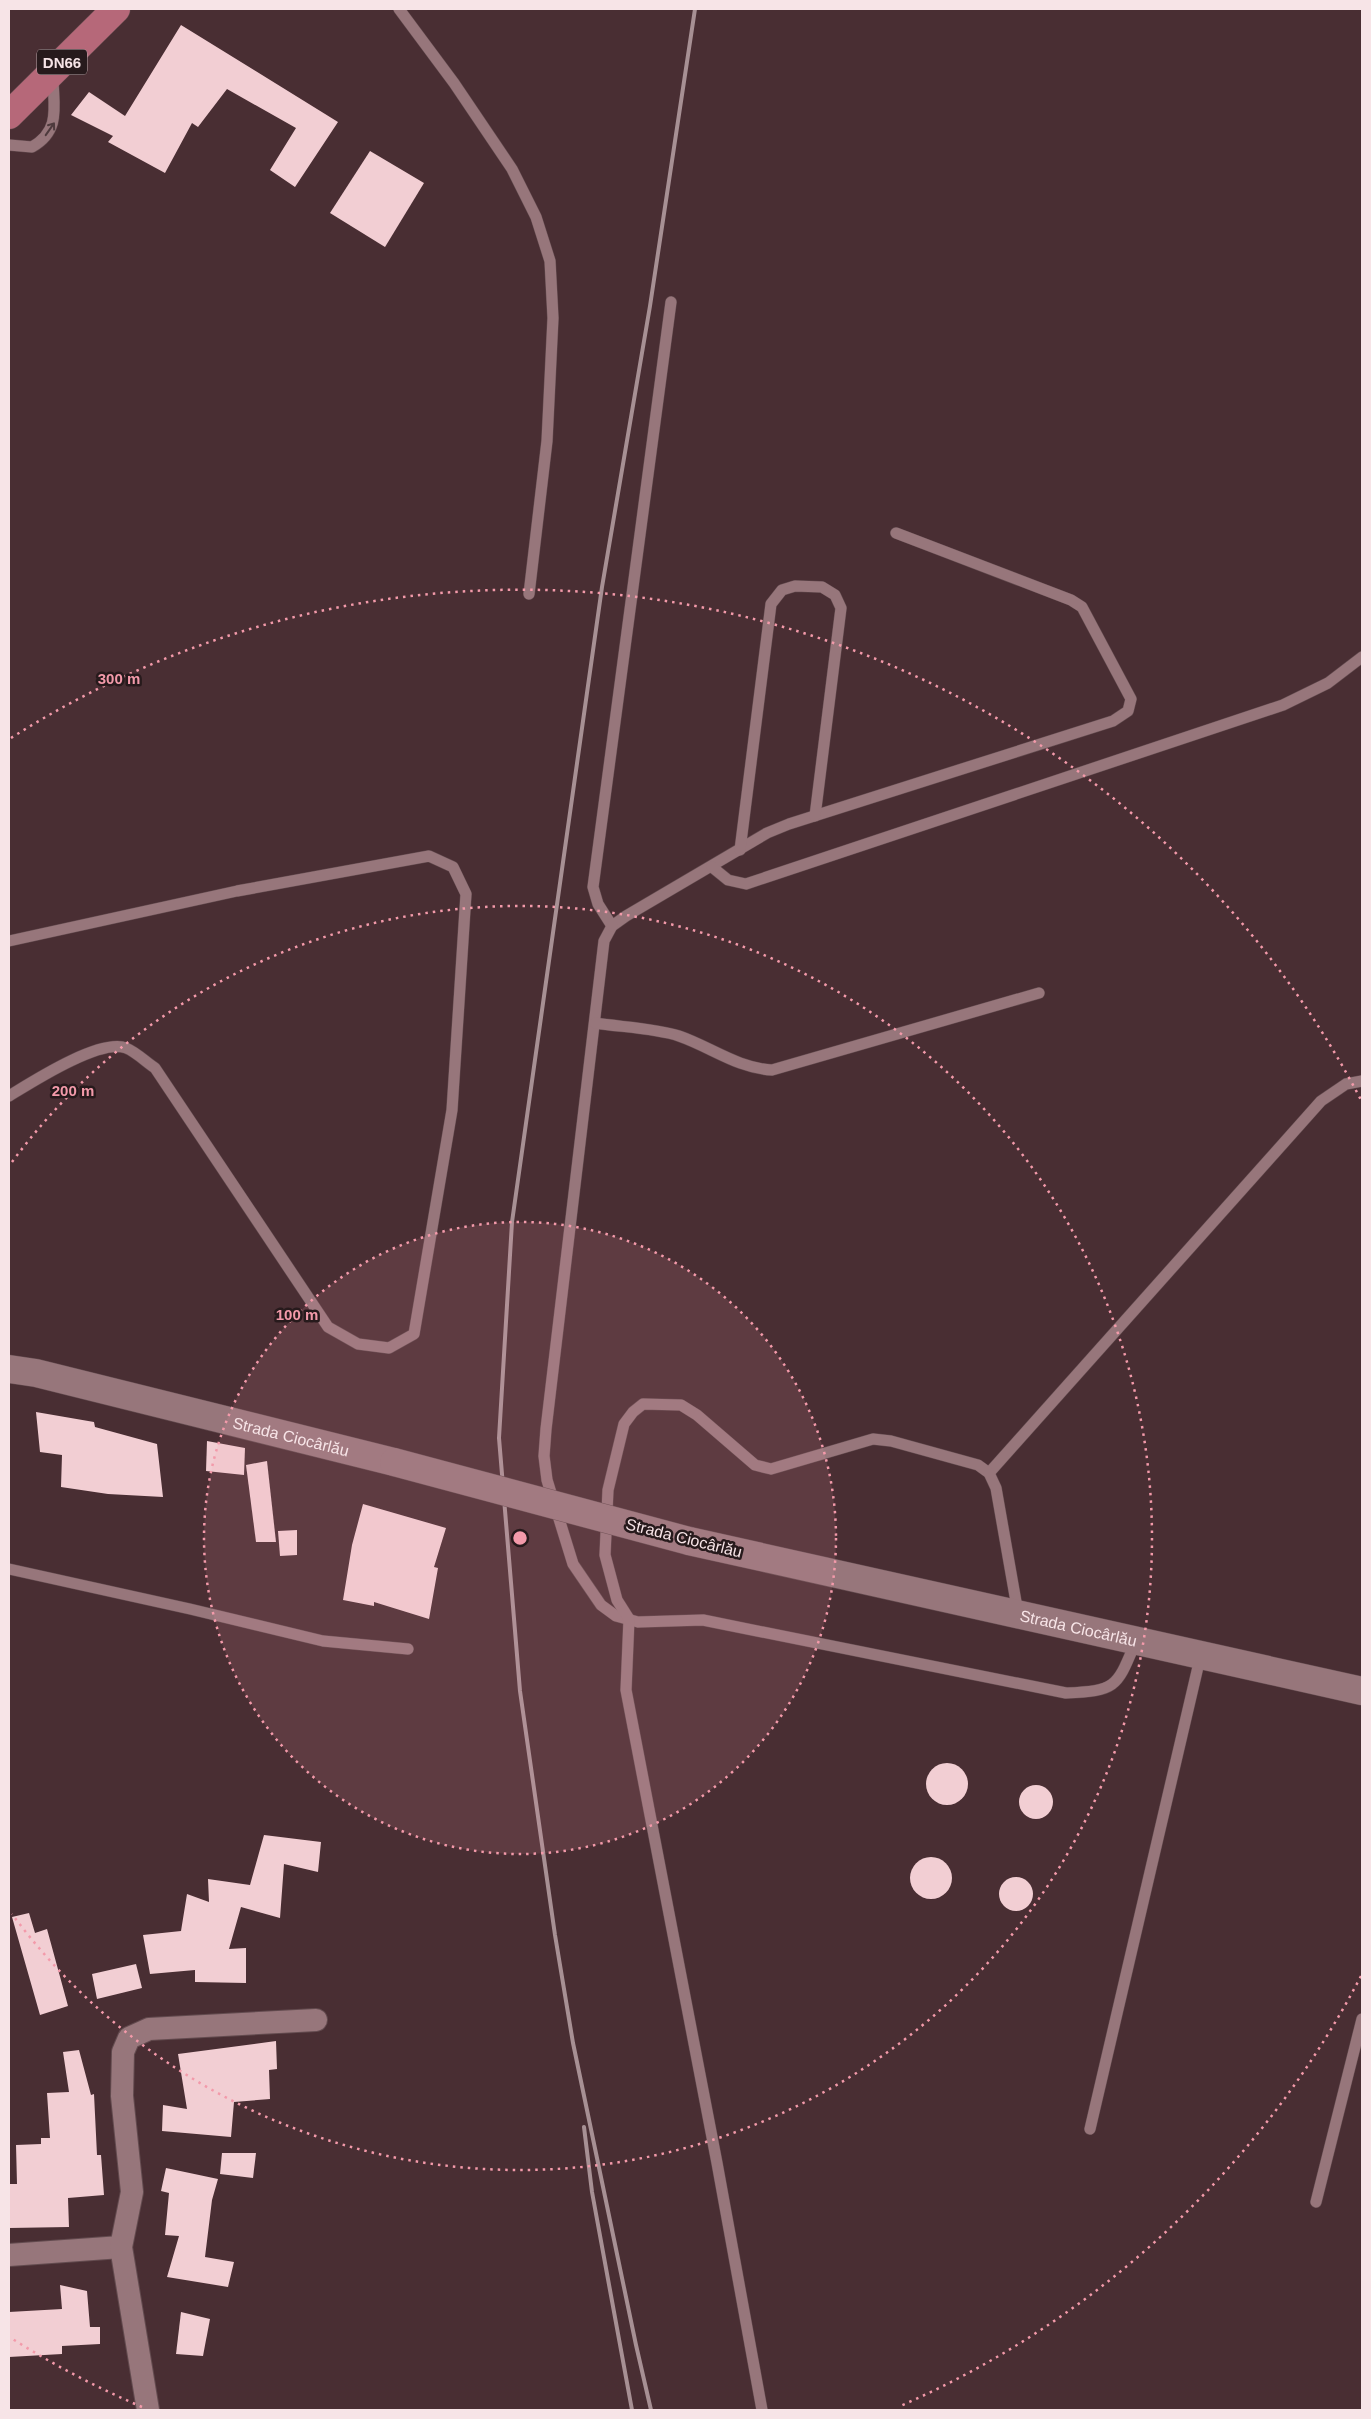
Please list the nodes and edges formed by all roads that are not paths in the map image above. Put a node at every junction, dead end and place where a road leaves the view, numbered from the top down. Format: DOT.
graph roads {
  1 [pos="116,9"];
  2 [pos="399,9"];
  3 [pos="53,71"];
  4 [pos="9,114"];
  5 [pos="9,145"];
  6 [pos="671,302"];
  7 [pos="896,533"];
  8 [pos="529,594"];
  9 [pos="1362,657"];
  10 [pos="815,816"];
  11 [pos="740,850"];
  12 [pos="712,867"];
  13 [pos="612,926"];
  14 [pos="9,941"];
  15 [pos="1039,993"];
  16 [pos="595,1023"];
  17 [pos="1362,1081"];
  18 [pos="9,1096"];
  19 [pos="9,1369"];
  20 [pos="989,1473"];
  21 [pos="9,1569"];
  22 [pos="1018,1613"];
  23 [pos="629,1619"];
  24 [pos="1136,1640"];
  25 [pos="408,1649"];
  26 [pos="1201,1654"];
  27 [pos="1362,1691"];
  28 [pos="1362,2019"];
  29 [pos="316,2020"];
  30 [pos="1358,2056"];
  31 [pos="1090,2129"];
  32 [pos="1316,2202"];
  33 [pos="121,2247"];
  34 [pos="9,2255"];
  35 [pos="148,2410"];
  36 [pos="762,2410"];
  1 -- 3 [label="main road, DN66"];
  2 -- 8 [label="lane"];
  3 -- 4 [label="main road, DN66"];
  5 -- 3 [label="lane, one-way"];
  6 -- 13 [label="lane"];
  7 -- 10 [label="lane"];
  9 -- 12 [label="lane"];
  10 -- 11 [label="lane"];
  10 -- 11 [label="lane"];
  11 -- 12 [label="lane"];
  12 -- 13 [label="lane"];
  13 -- 16 [label="lane"];
  14 -- 18 [label="lane"];
  15 -- 16 [label="lane"];
  16 -- 23 [label="lane"];
  17 -- 20 [label="lane"];
  19 -- 22 [label="main road, Strada Ciocârlău, bridge"];
  20 -- 22 [label="lane"];
  20 -- 23 [label="lane"];
  21 -- 25 [label="lane"];
  22 -- 24 [label="main road, Strada Ciocârlău"];
  23 -- 24 [label="lane"];
  23 -- 36 [label="lane"];
  24 -- 26 [label="main road, Strada Ciocârlău"];
  26 -- 27 [label="main road, Strada Ciocârlău"];
  26 -- 31 [label="lane"];
  28 -- 30 [label="lane"];
  29 -- 33 [label="street"];
  30 -- 32 [label="lane"];
  33 -- 34 [label="street"];
  33 -- 35 [label="street"];
}
